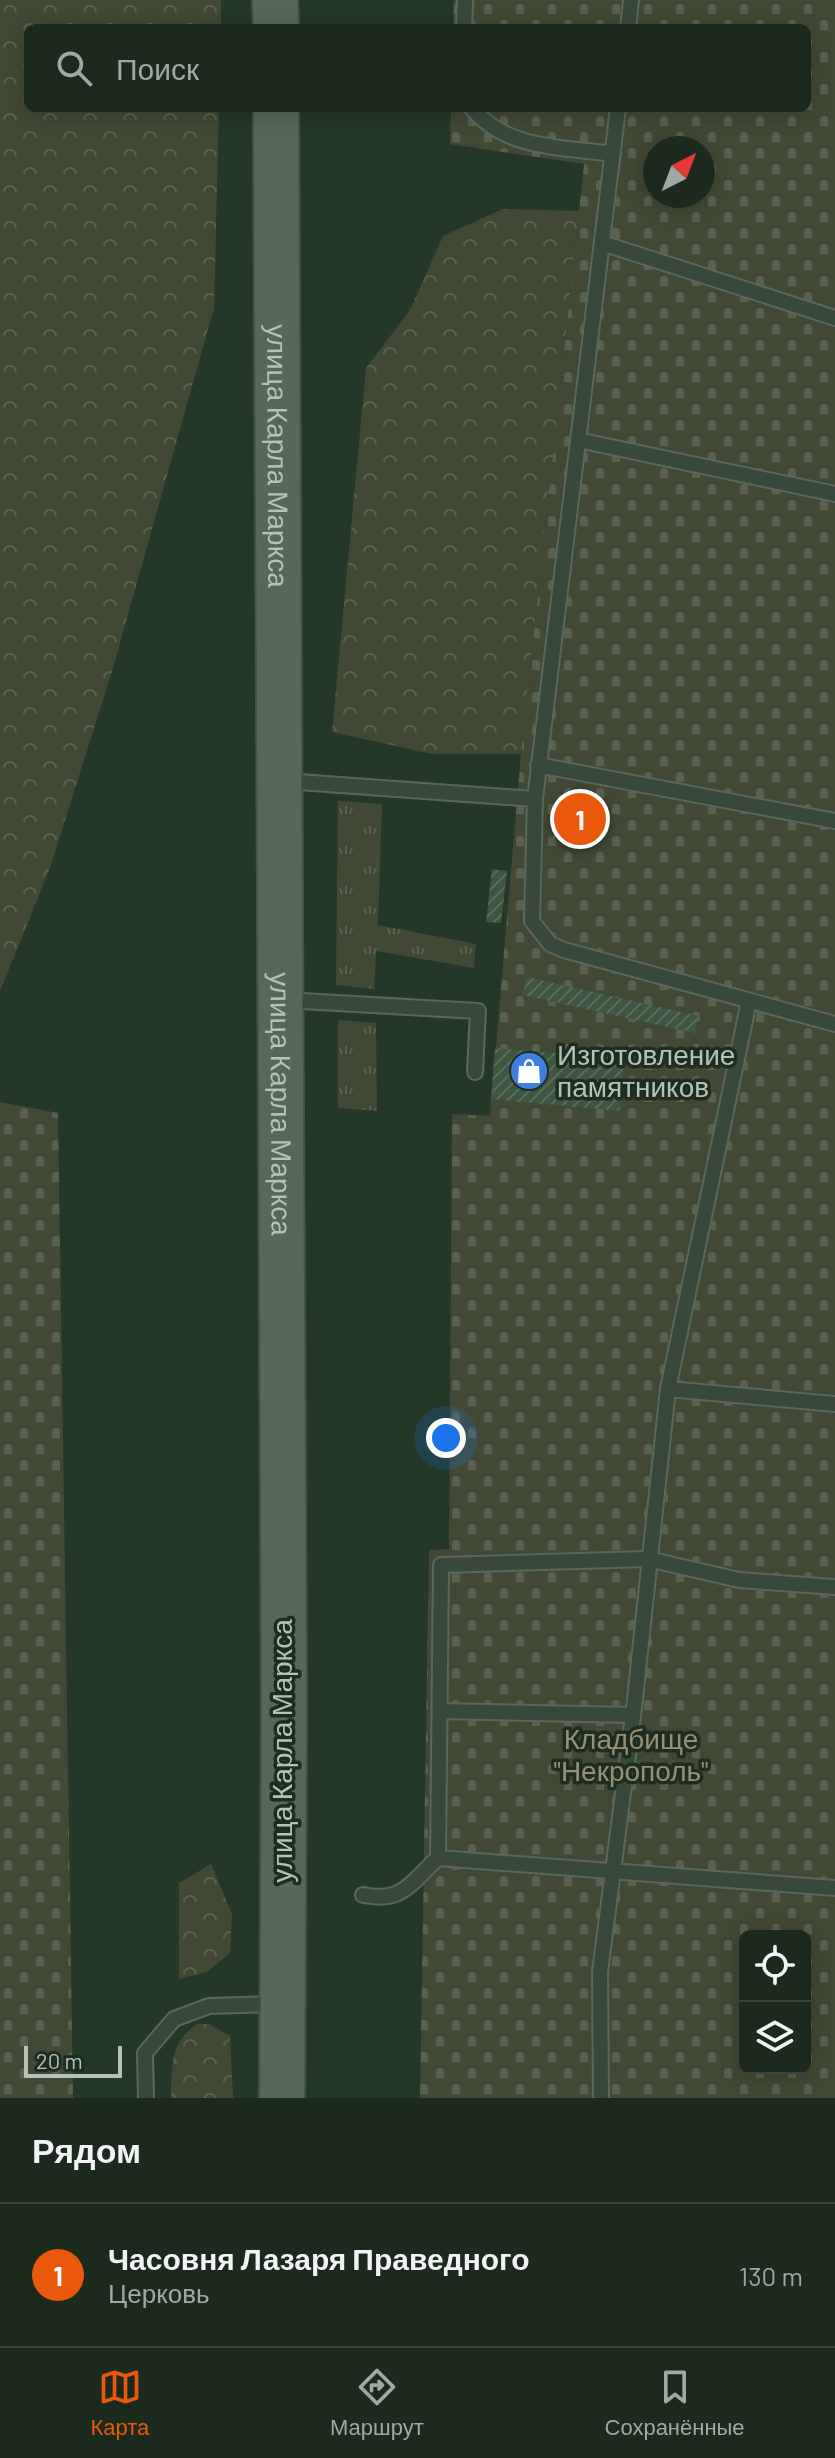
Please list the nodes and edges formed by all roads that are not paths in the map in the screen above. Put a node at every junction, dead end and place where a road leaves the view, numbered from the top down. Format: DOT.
graph roads {
  1 [pos="275,0"];
  2 [pos="465,0"];
  3 [pos="631,0"];
  4 [pos="276,24"];
  5 [pos="464,24"];
  6 [pos="628,24"];
  7 [pos="276,112"];
  8 [pos="476,112"];
  9 [pos="618,112"];
  10 [pos="613,154"];
  11 [pos="602,243"];
  12 [pos="835,318"];
  13 [pos="578,440"];
  14 [pos="835,494"];
  15 [pos="538,765"];
  16 [pos="277,780"];
  17 [pos="535,799"];
  18 [pos="835,821"];
  19 [pos="279,1000"];
  20 [pos="749,1001"];
  21 [pos="835,1024"];
  22 [pos="475,1072"];
  23 [pos="668,1389"];
  24 [pos="835,1404"];
  25 [pos="648,1559"];
  26 [pos="835,1587"];
  27 [pos="440,1711"];
  28 [pos="633,1715"];
  29 [pos="438,1858"];
  30 [pos="613,1873"];
  31 [pos="835,1888"];
  32 [pos="363,1895"];
  33 [pos="282,2004"];
  34 [pos="146,2098"];
  35 [pos="282,2098"];
  36 [pos="601,2098"];
  1 -- 4 [label="main road"];
  2 -- 5 [label="lane"];
  3 -- 6 [label="lane"];
  7 -- 16 [label="main road, улица Карла Маркса"];
  8 -- 10 [label="lane"];
  9 -- 10 [label="lane"];
  10 -- 11 [label="lane"];
  11 -- 12 [label="lane"];
  11 -- 13 [label="lane"];
  13 -- 14 [label="lane"];
  13 -- 15 [label="lane"];
  15 -- 17 [label="lane"];
  15 -- 18 [label="lane"];
  16 -- 17 [label="lane"];
  16 -- 19 [label="main road, улица Карла Маркса"];
  17 -- 20 [label="lane"];
  19 -- 22 [label="lane"];
  19 -- 33 [label="main road, улица Карла Маркса"];
  20 -- 21 [label="lane"];
  20 -- 23 [label="lane"];
  23 -- 24 [label="lane"];
  23 -- 25 [label="lane"];
  25 -- 26 [label="lane"];
  25 -- 27 [label="lane"];
  25 -- 28 [label="lane"];
  27 -- 28 [label="lane"];
  27 -- 29 [label="lane"];
  28 -- 30 [label="lane"];
  29 -- 30 [label="lane"];
  29 -- 32 [label="lane"];
  30 -- 31 [label="lane"];
  30 -- 36 [label="lane"];
  33 -- 34 [label="lane"];
  33 -- 35 [label="main road, улица Карла Маркса"];
}
